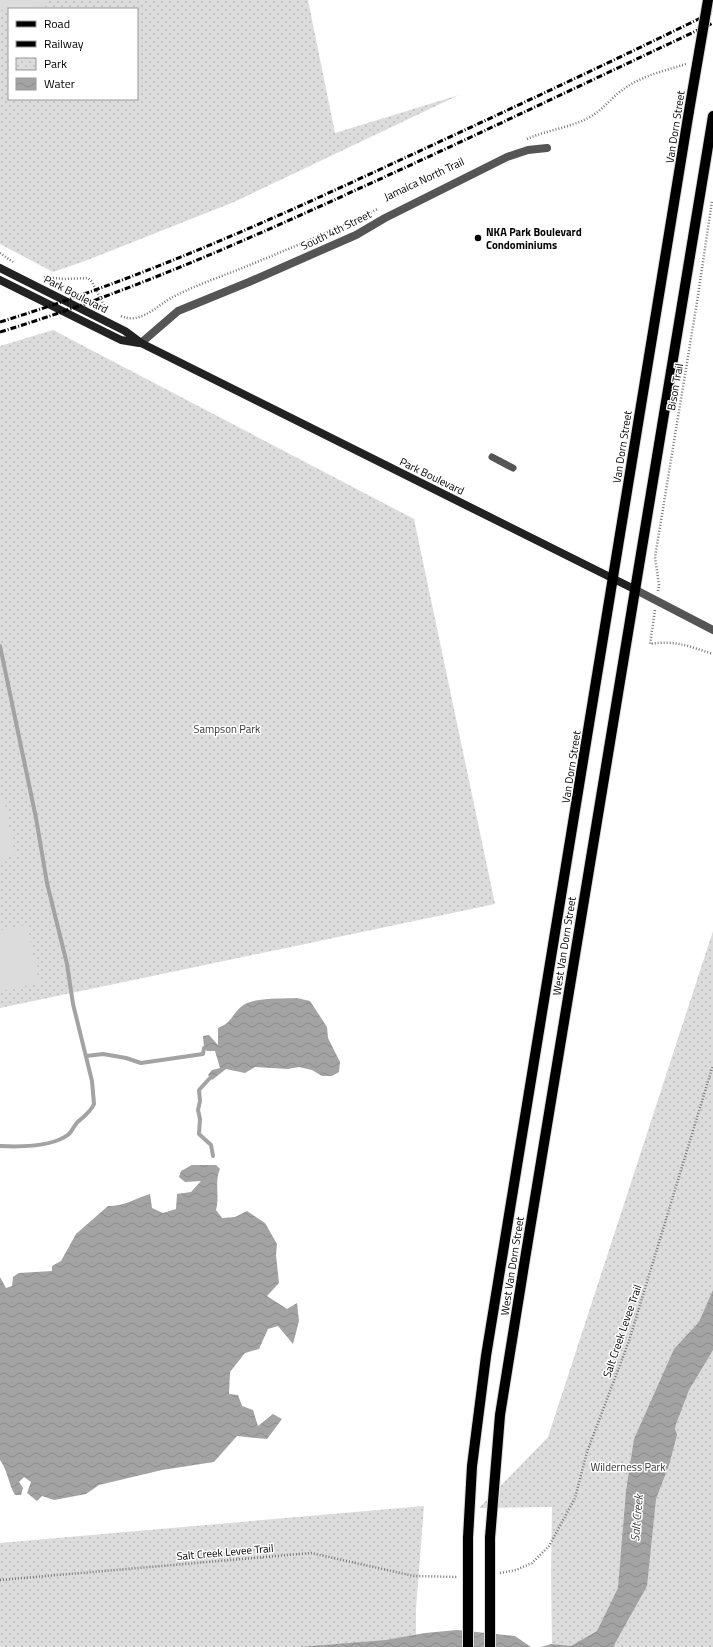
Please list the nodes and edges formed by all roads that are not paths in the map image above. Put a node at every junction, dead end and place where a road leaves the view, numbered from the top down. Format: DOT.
graph roads {
  1 [pos="708,0"];
  2 [pos="713,116"];
  3 [pos="547,148"];
  4 [pos="0,268"];
  5 [pos="0,280"];
  6 [pos="141,343"];
  7 [pos="492,457"];
  8 [pos="513,468"];
  9 [pos="613,579"];
  10 [pos="634,589"];
  11 [pos="713,630"];
  12 [pos="562,898"];
  13 [pos="468,1647"];
  14 [pos="490,1647"];
  1 -- 9 [label="main road, Van Dorn Street, bridge"];
  2 -- 10 [label="main road"];
  3 -- 6 [label="street, South 4th Street"];
  4 -- 6 [label="main road, Park Boulevard"];
  5 -- 6 [label="main road, Park Boulevard"];
  6 -- 9 [label="main road, Park Boulevard"];
  7 -- 8 [label="lane"];
  9 -- 10 [label="main road, Park Boulevard"];
  9 -- 12 [label="main road, Van Dorn Street"];
  10 -- 11 [label="street, Park Boulevard"];
  10 -- 14 [label="main road, West Van Dorn Street, bridge"];
  12 -- 13 [label="main road, West Van Dorn Street, bridge"];
}
